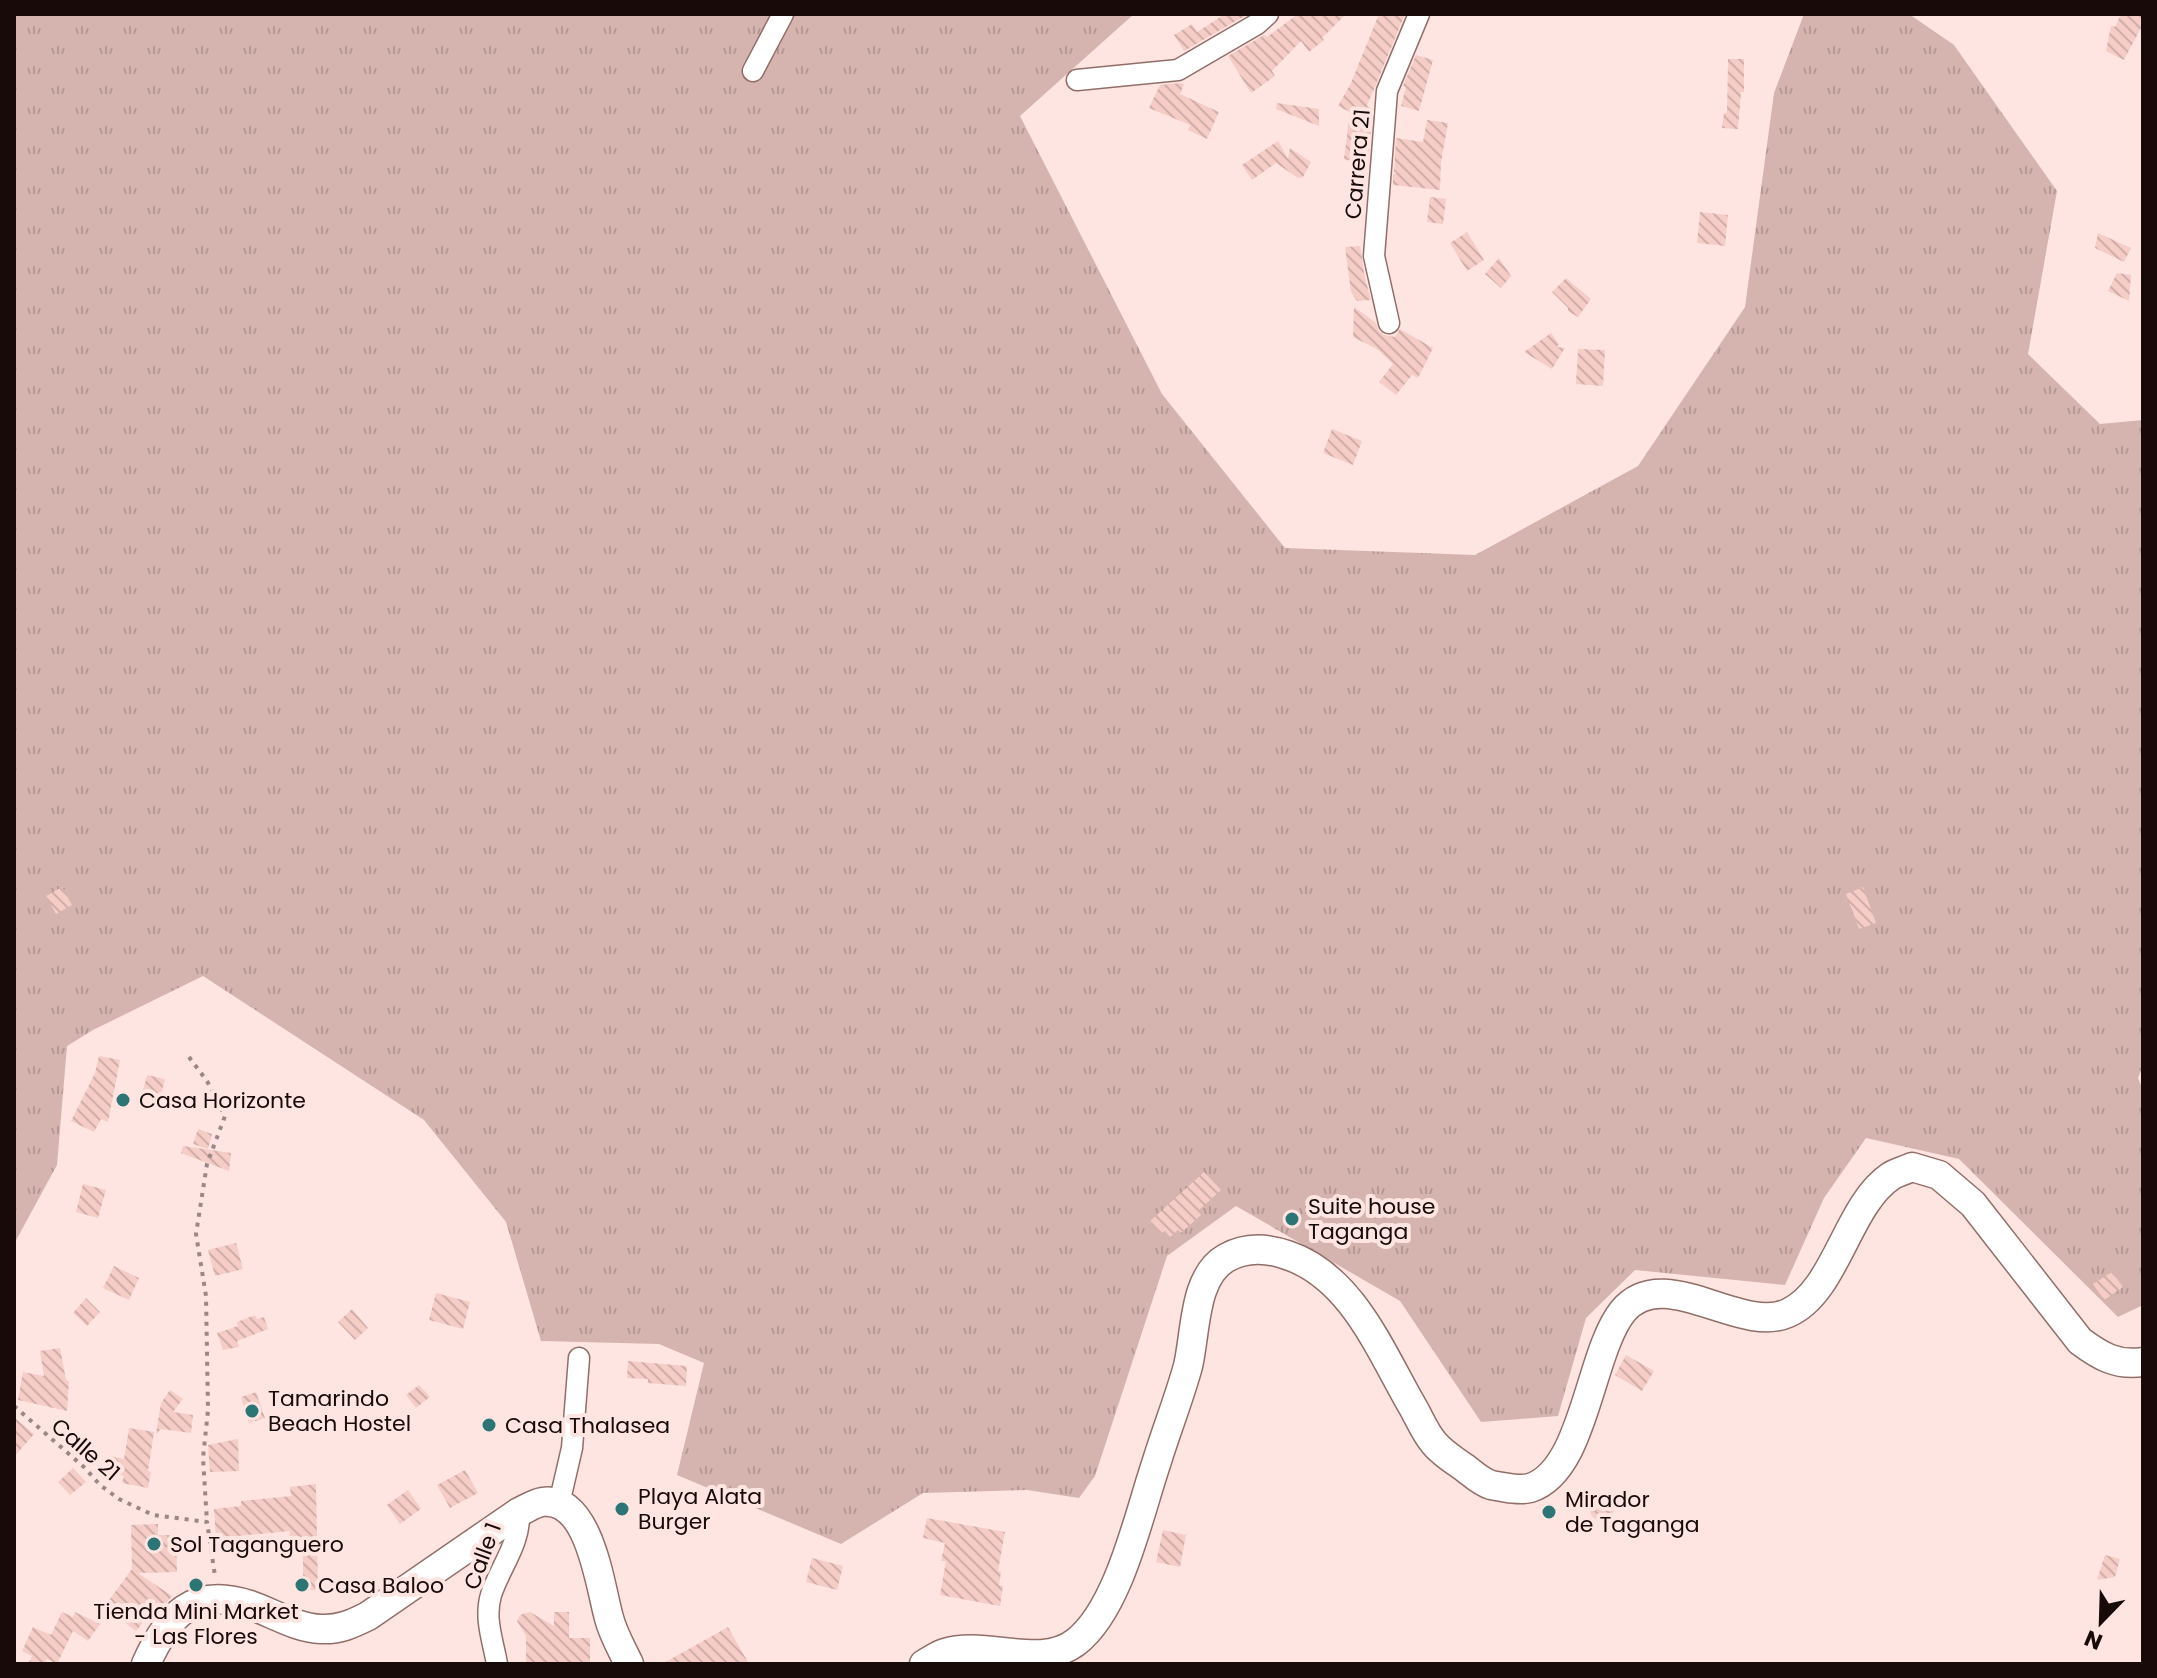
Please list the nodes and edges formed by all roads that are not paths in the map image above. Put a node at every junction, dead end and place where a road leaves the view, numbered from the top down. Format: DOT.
graph roads {
  1 [pos="783,14"];
  2 [pos="1268,14"];
  3 [pos="1419,14"];
  4 [pos="753,71"];
  5 [pos="1077,80"];
  6 [pos="1389,323"];
  7 [pos="579,1358"];
  8 [pos="2143,1362"];
  9 [pos="559,1504"];
  10 [pos="519,1512"];
  11 [pos="146,1664"];
  12 [pos="497,1664"];
  13 [pos="629,1664"];
  14 [pos="924,1664"];
  1 -- 4 [label="street"];
  2 -- 5 [label="street"];
  3 -- 6 [label="street, Carrera 21"];
  7 -- 9 [label="street"];
  8 -- 14 [label="street"];
  9 -- 10 [label="street"];
  9 -- 13 [label="street"];
  10 -- 11 [label="street"];
  10 -- 12 [label="street, Calle 1"];
}
